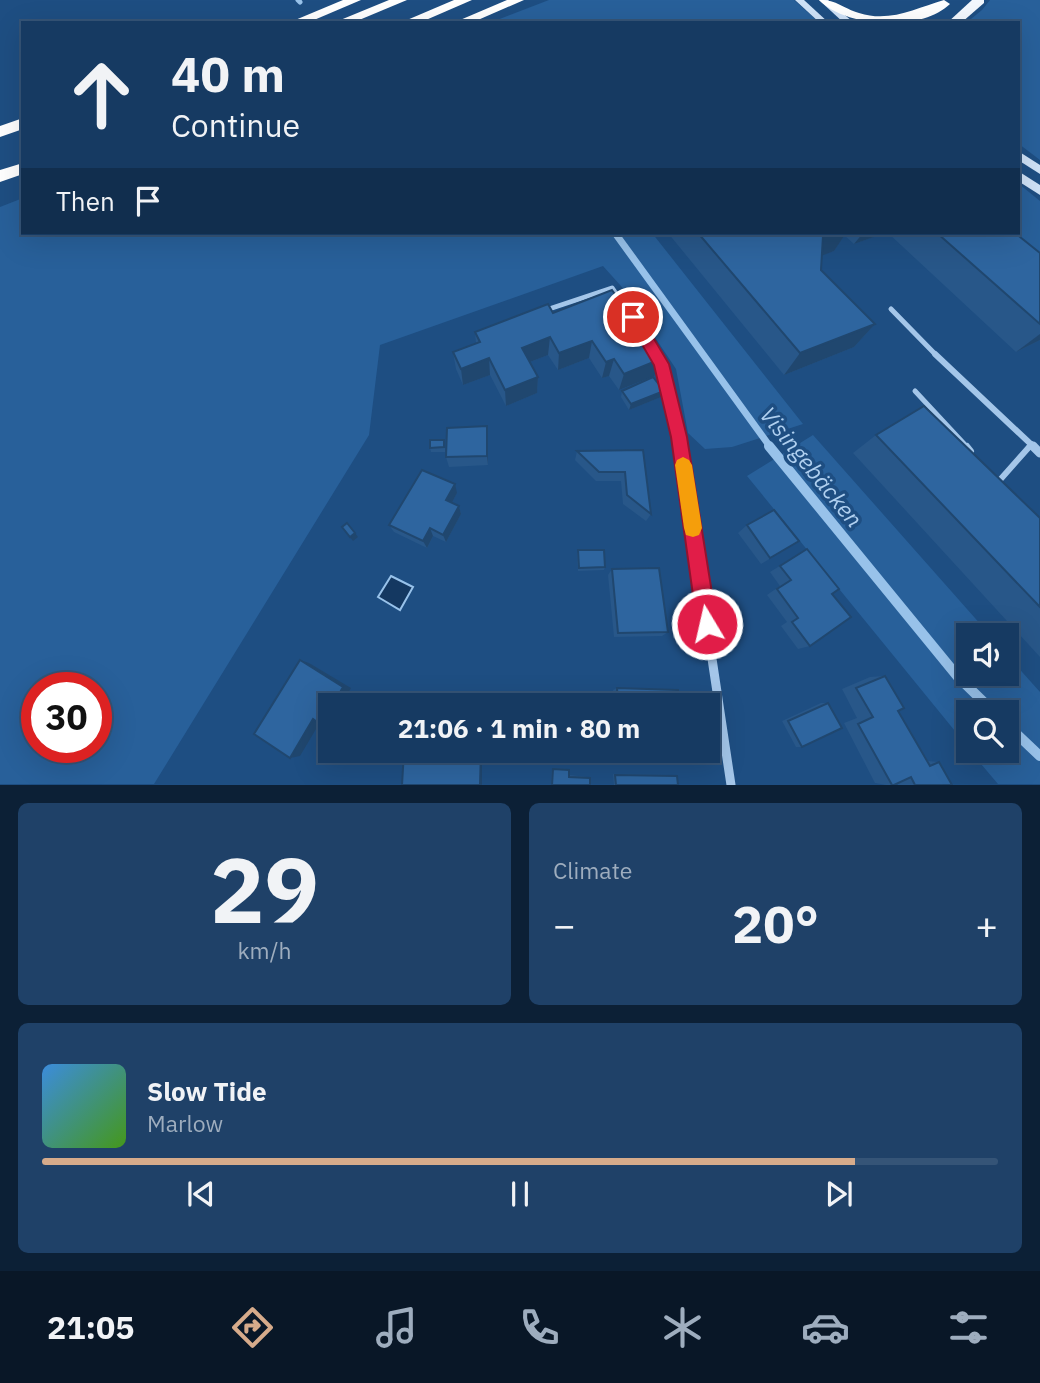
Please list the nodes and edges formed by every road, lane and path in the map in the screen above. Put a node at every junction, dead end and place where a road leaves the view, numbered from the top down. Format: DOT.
graph roads {
  1 [pos="355,0"];
  2 [pos="401,0"];
  3 [pos="466,0"];
  4 [pos="518,0"];
  5 [pos="799,0"];
  6 [pos="824,0"];
  7 [pos="978,0"];
  8 [pos="945,2"];
  9 [pos="298,21"];
  10 [pos="344,21"];
  11 [pos="411,21"];
  12 [pos="464,21"];
  13 [pos="823,21"];
  14 [pos="848,21"];
  15 [pos="925,21"];
  16 [pos="956,21"];
  17 [pos="21,124"];
  18 [pos="0,132"];
  19 [pos="21,139"];
  20 [pos="0,146"];
  21 [pos="1020,155"];
  22 [pos="21,169"];
  23 [pos="1040,170"];
  24 [pos="0,176"];
  25 [pos="1020,176"];
  26 [pos="21,181"];
  27 [pos="0,188"];
  28 [pos="1040,191"];
  29 [pos="550,309"];
  30 [pos="891,309"];
  31 [pos="935,354"];
  32 [pos="915,391"];
  33 [pos="679,437"];
  34 [pos="1032,444"];
  35 [pos="1040,453"];
  36 [pos="981,461"];
  37 [pos="990,471"];
  38 [pos="999,481"];
  39 [pos="1007,489"];
  40 [pos="731,785"];
  1 -- 9 [label="highway"];
  2 -- 10 [label="highway"];
  3 -- 11 [label="highway"];
  4 -- 12 [label="highway"];
  5 -- 13 [label="main road"];
  6 -- 8 [label="highway"];
  6 -- 14 [label="main road"];
  7 -- 16 [label="highway"];
  8 -- 15 [label="highway"];
  17 -- 18 [label="highway"];
  19 -- 20 [label="highway"];
  21 -- 23 [label="main road"];
  22 -- 24 [label="highway"];
  25 -- 28 [label="main road"];
  26 -- 27 [label="highway"];
  29 -- 33 [label="lane"];
  30 -- 31 [label="lane"];
  31 -- 34 [label="street"];
  32 -- 36 [label="lane"];
  33 -- 40 [label="street"];
  34 -- 35 [label="street"];
  34 -- 38 [label="lane"];
  37 -- 38 [label="lane"];
  38 -- 39 [label="lane"];
}
